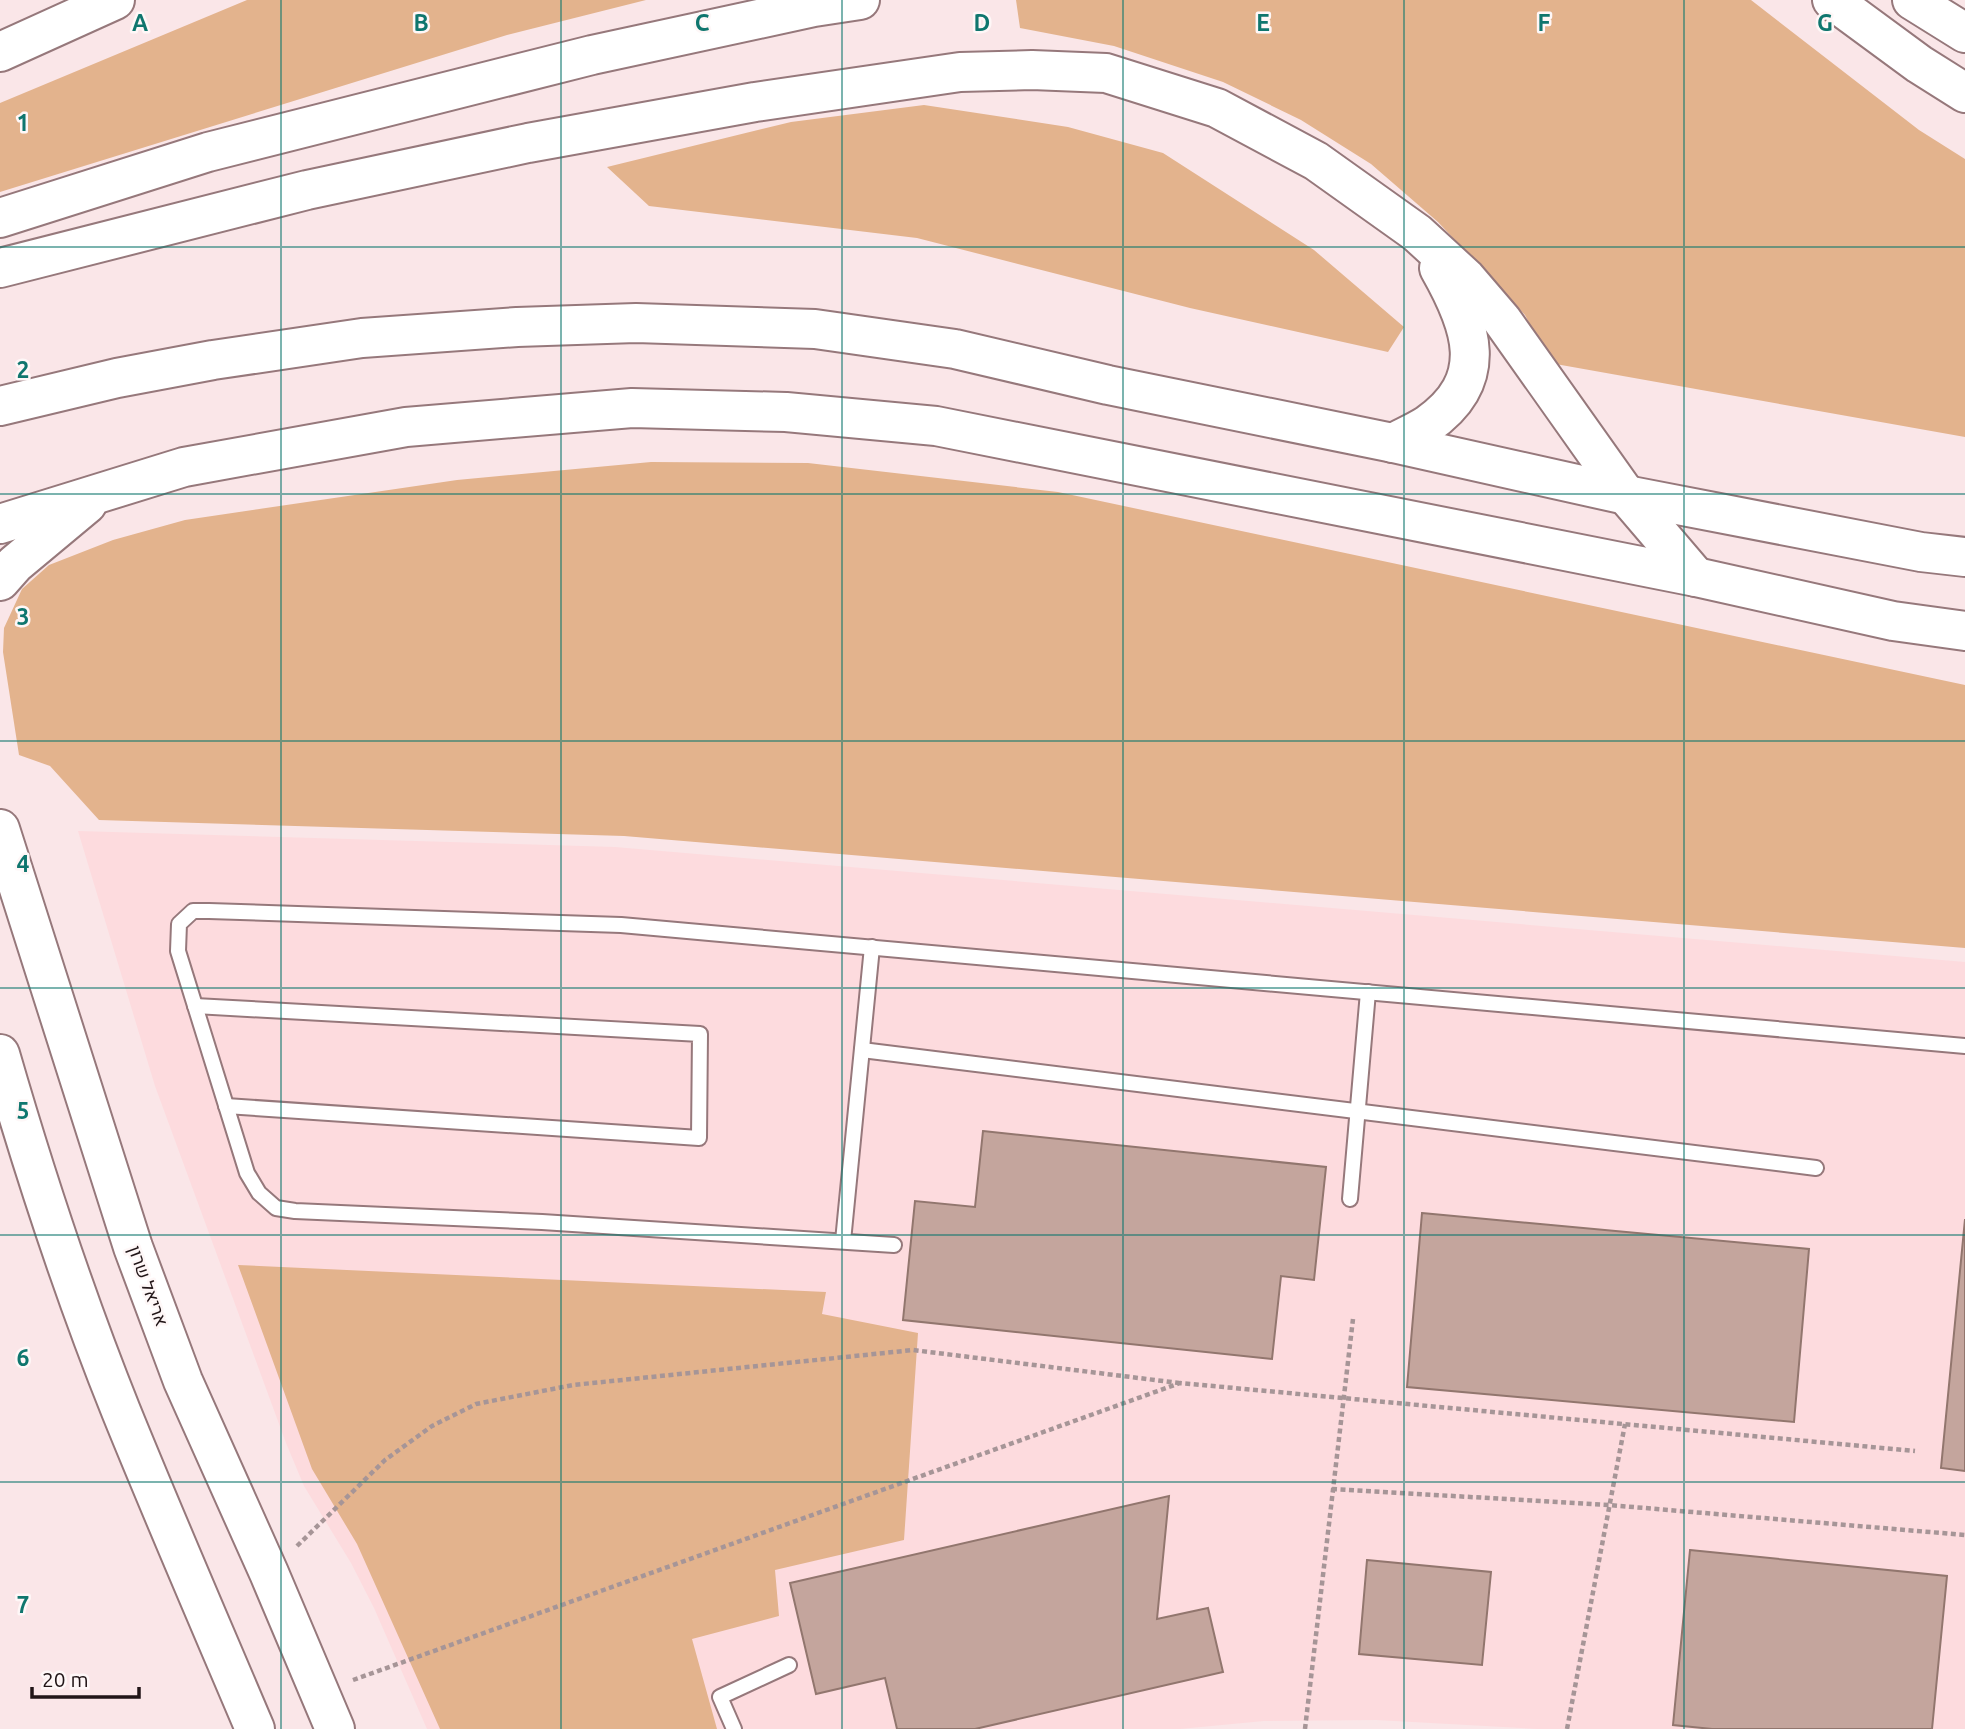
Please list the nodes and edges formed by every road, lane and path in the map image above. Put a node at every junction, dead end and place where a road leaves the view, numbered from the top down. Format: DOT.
graph roads {
  1 [pos="115,0"];
  2 [pos="860,0"];
  3 [pos="1832,0"];
  4 [pos="1912,0"];
  5 [pos="1965,33"];
  6 [pos="0,52"];
  7 [pos="1965,93"];
  8 [pos="0,218"];
  9 [pos="1417,233"];
  10 [pos="0,268"];
  11 [pos="0,406"];
  12 [pos="1393,443"];
  13 [pos="102,491"];
  14 [pos="1626,495"];
  15 [pos="0,524"];
  16 [pos="1965,557"];
  17 [pos="1696,577"];
  18 [pos="0,581"];
  19 [pos="1965,631"];
  20 [pos="0,829"];
  21 [pos="872,947"];
  22 [pos="1368,992"];
  23 [pos="195,1006"];
  24 [pos="1965,1046"];
  25 [pos="862,1050"];
  26 [pos="0,1054"];
  27 [pos="226,1106"];
  28 [pos="1358,1111"];
  29 [pos="1816,1168"];
  30 [pos="1350,1199"];
  31 [pos="843,1241"];
  32 [pos="894,1245"];
  33 [pos="1353,1319"];
  34 [pos="1180,1383"];
  35 [pos="1343,1398"];
  36 [pos="1625,1424"];
  37 [pos="1915,1451"];
  38 [pos="1332,1489"];
  39 [pos="1609,1505"];
  40 [pos="1965,1535"];
  41 [pos="269,1573"];
  42 [pos="789,1665"];
  43 [pos="320,1693"];
  44 [pos="255,1729"];
  45 [pos="335,1729"];
  46 [pos="734,1729"];
  47 [pos="1305,1729"];
  48 [pos="1567,1729"];
  1 -- 6 [label="main road"];
  2 -- 8 [label="main road"];
  3 -- 7 [label="main road"];
  4 -- 5 [label="main road"];
  9 -- 10 [label="main road"];
  9 -- 12 [label="main road"];
  9 -- 14 [label="main road"];
  11 -- 12 [label="main road"];
  12 -- 14 [label="main road"];
  13 -- 15 [label="main road"];
  13 -- 17 [label="main road"];
  13 -- 18 [label="main road"];
  14 -- 16 [label="main road"];
  14 -- 17 [label="main road"];
  17 -- 19 [label="main road"];
  20 -- 41 [label="main road, אריאל שרון"];
  21 -- 22 [label="lane"];
  21 -- 23 [label="lane"];
  21 -- 25 [label="lane"];
  22 -- 24 [label="lane"];
  22 -- 28 [label="lane"];
  23 -- 27 [label="lane"];
  23 -- 27 [label="lane"];
  25 -- 28 [label="lane"];
  25 -- 31 [label="lane"];
  26 -- 44 [label="main road"];
  27 -- 31 [label="lane"];
  28 -- 29 [label="lane"];
  28 -- 30 [label="lane"];
  31 -- 32 [label="lane"];
  33 -- 35 [label="path"];
  34 -- 35 [label="path"];
  34 -- 41 [label="path"];
  34 -- 43 [label="path"];
  35 -- 36 [label="path"];
  35 -- 38 [label="path"];
  36 -- 37 [label="path"];
  36 -- 39 [label="path"];
  38 -- 39 [label="path"];
  38 -- 47 [label="path"];
  39 -- 40 [label="path"];
  39 -- 48 [label="path"];
  41 -- 43 [label="main road, אריאל שרון"];
  42 -- 46 [label="lane"];
  43 -- 45 [label="main road, אריאל שרון"];
}
